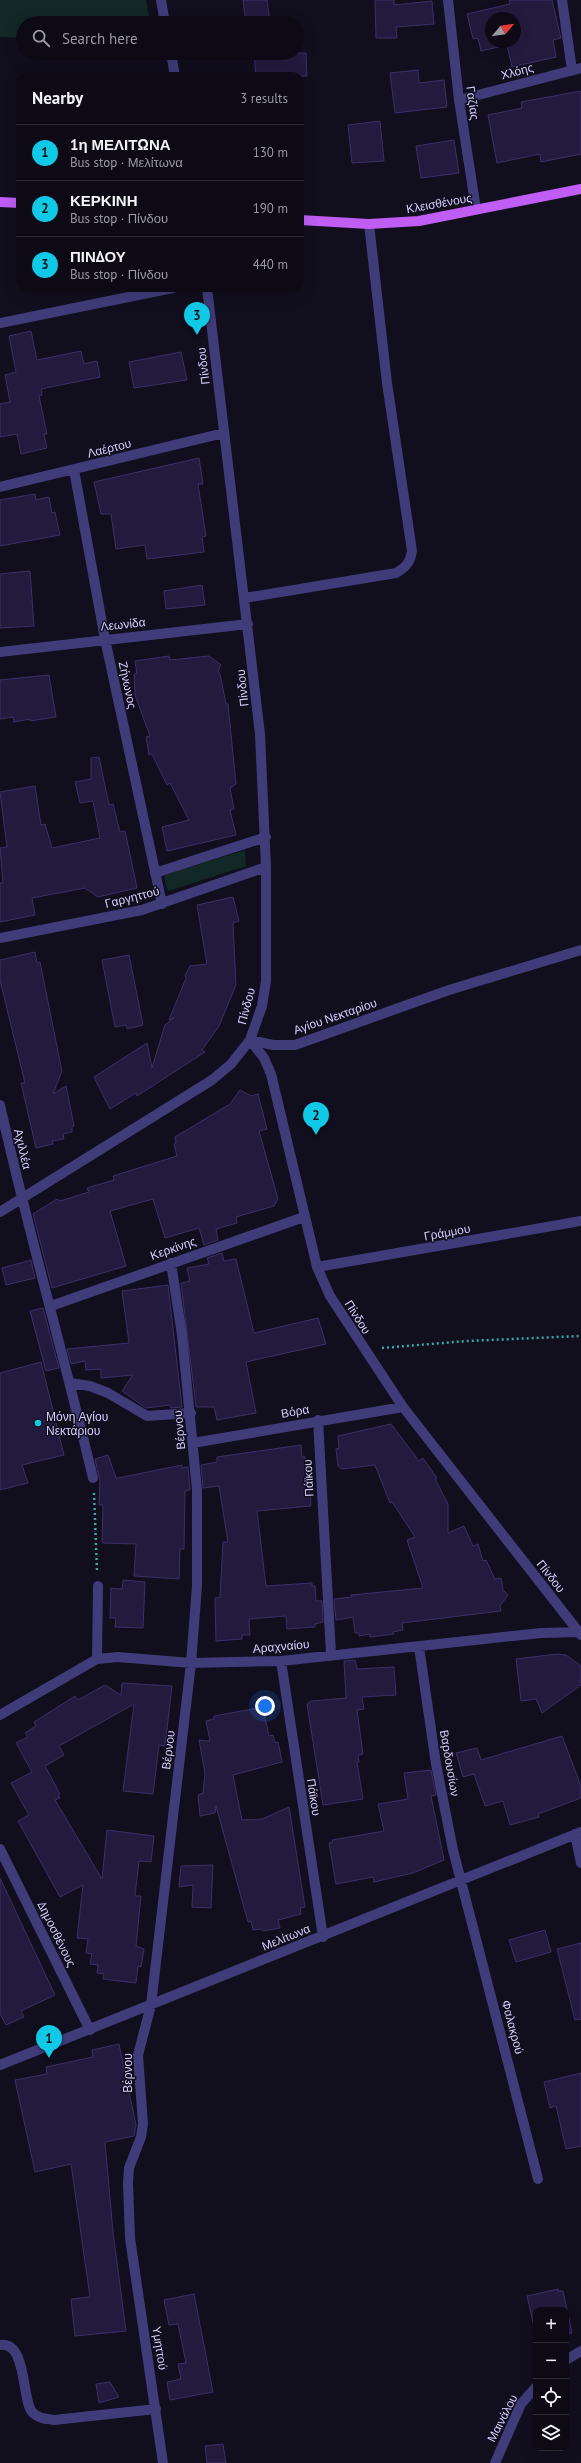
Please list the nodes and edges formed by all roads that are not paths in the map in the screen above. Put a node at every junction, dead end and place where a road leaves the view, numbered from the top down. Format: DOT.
graph roads {
  1 [pos="161,0"];
  2 [pos="448,0"];
  3 [pos="562,0"];
  4 [pos="164,16"];
  5 [pos="172,60"];
  6 [pos="576,69"];
  7 [pos="174,72"];
  8 [pos="459,100"];
  9 [pos="581,189"];
  10 [pos="0,202"];
  11 [pos="16,203"];
  12 [pos="476,209"];
  13 [pos="304,220"];
  14 [pos="369,224"];
  15 [pos="153,292"];
  16 [pos="207,292"];
  17 [pos="0,323"];
  18 [pos="224,433"];
  19 [pos="74,470"];
  20 [pos="0,487"];
  21 [pos="245,598"];
  22 [pos="248,624"];
  23 [pos="105,639"];
  24 [pos="0,652"];
  25 [pos="266,837"];
  26 [pos="266,867"];
  27 [pos="155,873"];
  28 [pos="162,904"];
  29 [pos="0,938"];
  30 [pos="581,950"];
  31 [pos="250,1040"];
  32 [pos="0,1105"];
  33 [pos="21,1198"];
  34 [pos="0,1212"];
  35 [pos="304,1217"];
  36 [pos="581,1221"];
  37 [pos="171,1263"];
  38 [pos="317,1267"];
  39 [pos="51,1306"];
  40 [pos="70,1383"];
  41 [pos="403,1407"];
  42 [pos="191,1413"];
  43 [pos="318,1420"];
  44 [pos="193,1443"];
  45 [pos="93,1478"];
  46 [pos="98,1586"];
  47 [pos="580,1634"];
  48 [pos="419,1647"];
  49 [pos="331,1654"];
  50 [pos="97,1659"];
  51 [pos="281,1661"];
  52 [pos="192,1663"];
  53 [pos="0,1715"];
  54 [pos="578,1833"];
  55 [pos="0,1849"];
  56 [pos="581,1863"];
  57 [pos="4,1867"];
  58 [pos="460,1882"];
  59 [pos="323,1937"];
  60 [pos="151,2005"];
  61 [pos="90,2030"];
  62 [pos="0,2065"];
  63 [pos="538,2179"];
  64 [pos="130,2238"];
  65 [pos="0,2345"];
  66 [pos="581,2351"];
  67 [pos="569,2358"];
  68 [pos="533,2390"];
  69 [pos="156,2410"];
  70 [pos="163,2463"];
  71 [pos="495,2463"];
  1 -- 4 [label="street"];
  2 -- 8 [label="street, Γαζίας"];
  3 -- 6 [label="street"];
  5 -- 7 [label="street"];
  6 -- 8 [label="street, Χλόης"];
  8 -- 12 [label="street, Γαζίας"];
  9 -- 12 [label="main road, Κλεισθένους"];
  10 -- 11 [label="main road"];
  12 -- 14 [label="main road, Κλεισθένους"];
  13 -- 14 [label="main road, Κλεισθένους"];
  14 -- 21 [label="street"];
  15 -- 17 [label="street"];
  16 -- 18 [label="street, Πίνδου"];
  18 -- 19 [label="street, Λαέρτου"];
  18 -- 21 [label="street, Πίνδου"];
  19 -- 20 [label="street, Λαέρτου"];
  19 -- 23 [label="street, Ζήνωνος"];
  21 -- 22 [label="street, Πίνδου"];
  22 -- 23 [label="street, Λεωνίδα"];
  22 -- 25 [label="street, Πίνδου"];
  23 -- 24 [label="street, Λεωνίδα"];
  23 -- 27 [label="street, Ζήνωνος"];
  25 -- 26 [label="street, Πίνδου"];
  25 -- 27 [label="street"];
  26 -- 28 [label="street, Γαργηττού"];
  26 -- 31 [label="street, Πίνδου"];
  27 -- 28 [label="street, Ζήνωνος"];
  28 -- 29 [label="street, Γαργηττού"];
  30 -- 31 [label="street, Αγίου Νεκταρίου"];
  31 -- 33 [label="street"];
  31 -- 35 [label="street, Πίνδου"];
  32 -- 33 [label="street, Αχιλλέα"];
  33 -- 34 [label="street"];
  33 -- 39 [label="street, Αχιλλέα"];
  35 -- 37 [label="street, Κερκίνης"];
  35 -- 38 [label="street, Πίνδου"];
  36 -- 38 [label="street, Γράμμου"];
  37 -- 39 [label="street, Κερκίνης"];
  37 -- 42 [label="street, Βέρνου"];
  38 -- 41 [label="street, Πίνδου"];
  39 -- 40 [label="street, Αχιλλέα"];
  40 -- 42 [label="street"];
  40 -- 45 [label="street, Αχιλλέα"];
  41 -- 43 [label="street, Βόρα"];
  41 -- 47 [label="street, Πίνδου"];
  42 -- 44 [label="street, Βέρνου"];
  43 -- 44 [label="street, Βόρα"];
  43 -- 49 [label="street, Πάϊκου"];
  44 -- 52 [label="street, Βέρνου"];
  46 -- 50 [label="street"];
  47 -- 48 [label="street, Αραχναίου"];
  48 -- 49 [label="street, Αραχναίου"];
  48 -- 58 [label="street, Βαρδουσίων"];
  49 -- 51 [label="street, Αραχναίου"];
  50 -- 52 [label="street, Αραχναίου"];
  50 -- 53 [label="street, Αραχναίου"];
  51 -- 52 [label="street, Αραχναίου"];
  51 -- 59 [label="street, Πάϊκου"];
  52 -- 60 [label="street, Βέρνου"];
  54 -- 56 [label="street"];
  54 -- 58 [label="street, Μελίτωνα"];
  55 -- 57 [label="street, Δημοσθένους"];
  57 -- 61 [label="street, Δημοσθένους"];
  58 -- 59 [label="street, Μελίτωνα"];
  58 -- 63 [label="street, Φαλακρού"];
  59 -- 60 [label="street, Μελίτωνα"];
  60 -- 61 [label="street, Μελίτωνα"];
  60 -- 64 [label="street, Βέρνου"];
  61 -- 62 [label="street, Μελίτωνα"];
  64 -- 69 [label="street, Υμηττού"];
  65 -- 69 [label="street"];
  66 -- 67 [label="street"];
  68 -- 71 [label="street, Μαινάλου"];
  69 -- 70 [label="street, Υμηττού"];
}
